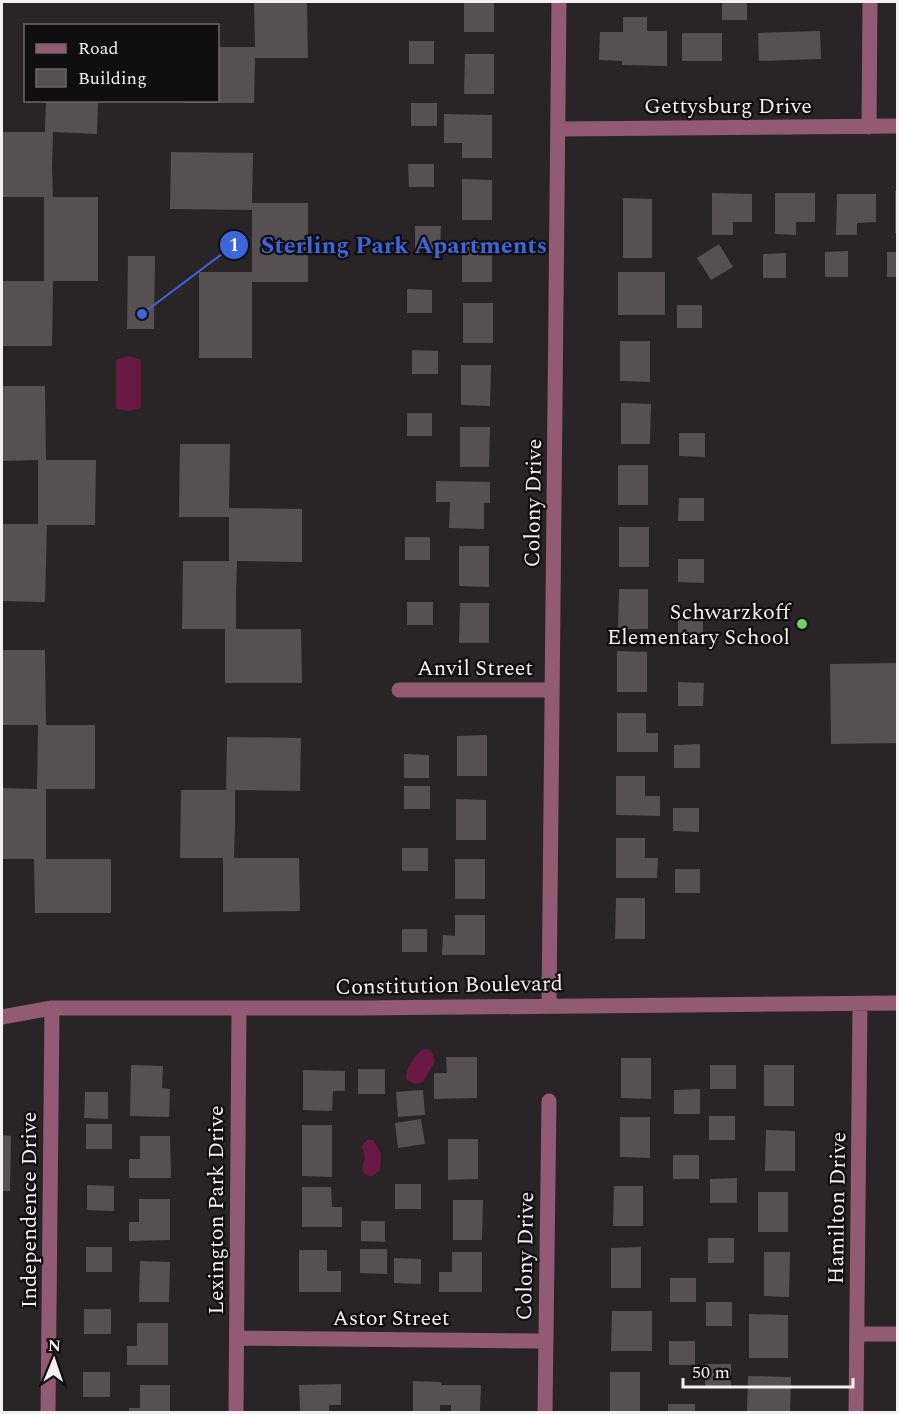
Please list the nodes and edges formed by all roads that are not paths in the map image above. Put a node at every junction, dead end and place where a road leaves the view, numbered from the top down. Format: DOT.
graph roads {
  1 [pos="559,2"];
  2 [pos="870,2"];
  3 [pos="897,126"];
  4 [pos="869,127"];
  5 [pos="558,129"];
  6 [pos="399,690"];
  7 [pos="552,690"];
  8 [pos="897,1003"];
  9 [pos="860,1004"];
  10 [pos="549,1006"];
  11 [pos="52,1008"];
  12 [pos="239,1008"];
  13 [pos="2,1017"];
  14 [pos="549,1101"];
  15 [pos="857,1334"];
  16 [pos="897,1334"];
  17 [pos="237,1338"];
  18 [pos="545,1341"];
  19 [pos="48,1413"];
  20 [pos="236,1413"];
  21 [pos="545,1413"];
  22 [pos="856,1413"];
  1 -- 5 [label="street, Colony Drive"];
  2 -- 4 [label="street"];
  3 -- 4 [label="street, Gettysburg Drive"];
  4 -- 5 [label="street, Gettysburg Drive"];
  5 -- 7 [label="street, Colony Drive"];
  6 -- 7 [label="street, Anvil Street"];
  7 -- 10 [label="street, Colony Drive"];
  8 -- 9 [label="street, Constitution Boulevard"];
  9 -- 10 [label="street, Constitution Boulevard"];
  9 -- 15 [label="street, Hamilton Drive"];
  10 -- 12 [label="street, Constitution Boulevard"];
  11 -- 12 [label="street, Constitution Boulevard"];
  11 -- 13 [label="street, Constitution Boulevard"];
  11 -- 19 [label="street, Independence Drive"];
  12 -- 17 [label="street, Lexington Park Drive"];
  14 -- 18 [label="street, Colony Drive"];
  15 -- 16 [label="street"];
  15 -- 22 [label="street, Hamilton Drive"];
  17 -- 18 [label="street, Astor Street"];
  17 -- 20 [label="street, Lexington Park Drive"];
  18 -- 21 [label="street, Colony Drive"];
}
